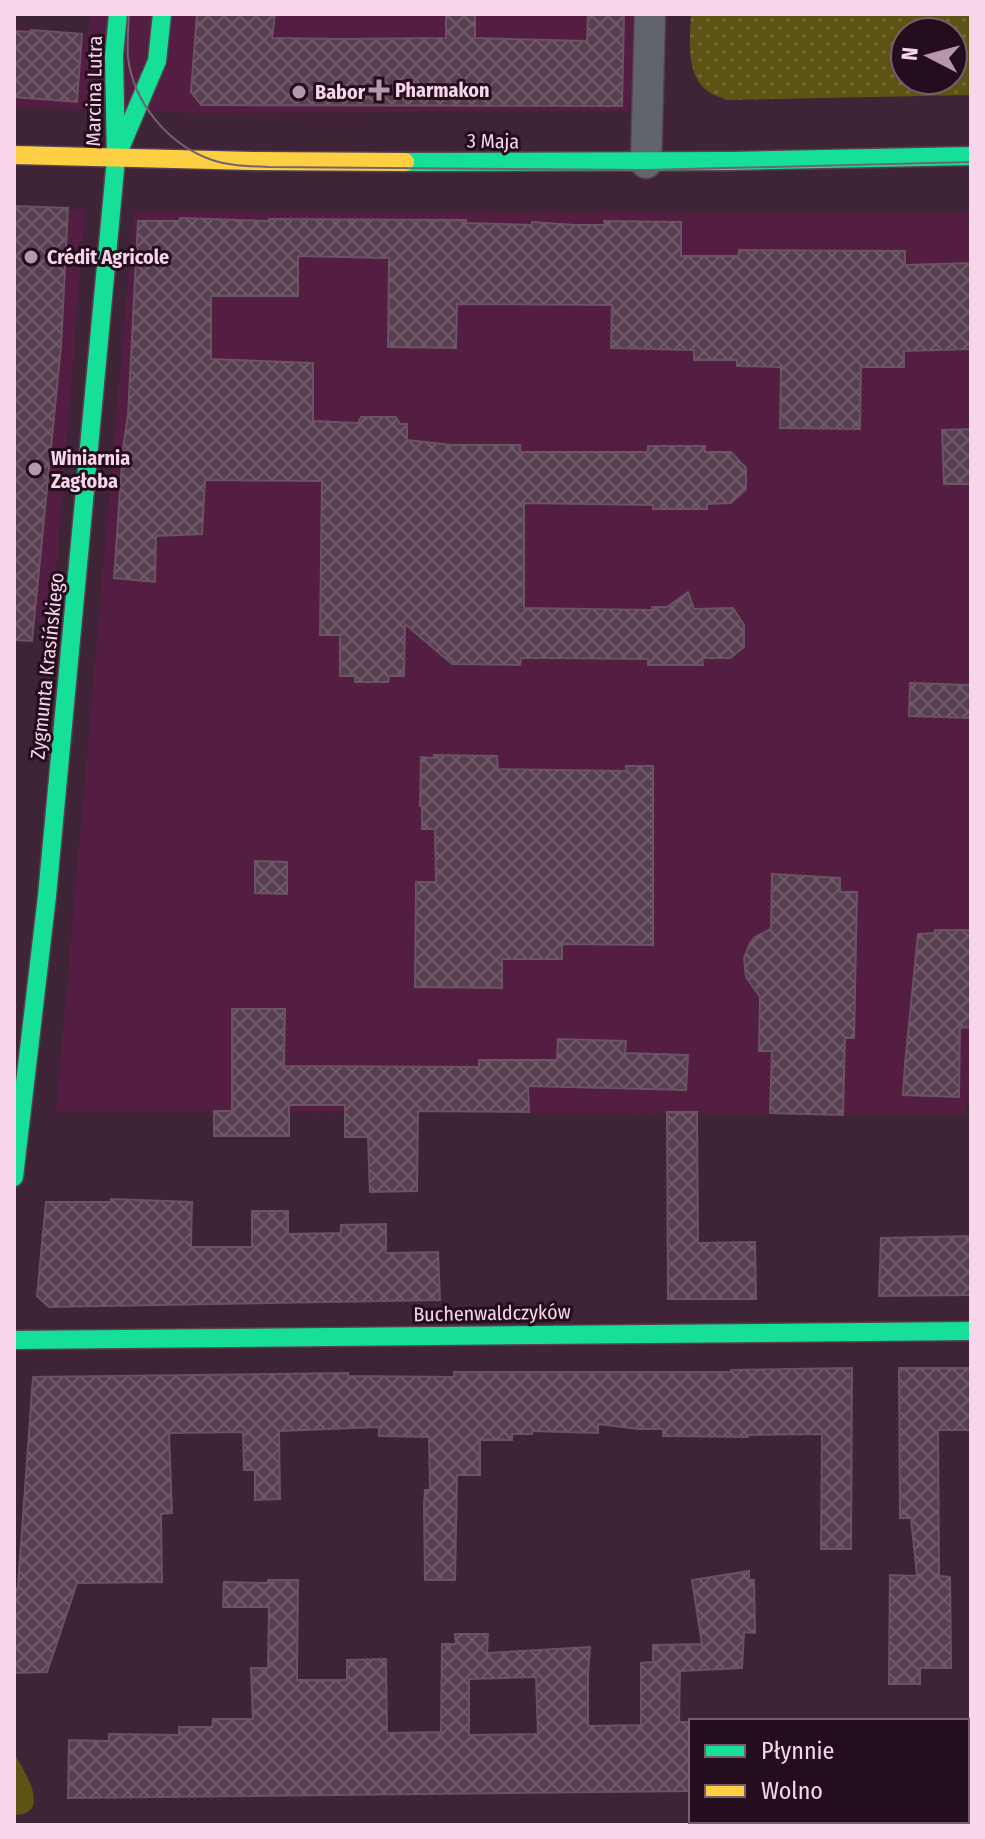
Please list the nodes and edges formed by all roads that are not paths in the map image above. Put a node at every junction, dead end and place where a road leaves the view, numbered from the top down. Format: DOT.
graph roads {
  1 [pos="118,14"];
  2 [pos="162,14"];
  3 [pos="650,14"];
  4 [pos="14,155"];
  5 [pos="971,156"];
  6 [pos="116,159"];
  7 [pos="646,163"];
  8 [pos="14,1177"];
  9 [pos="971,1331"];
  10 [pos="14,1340"];
  1 -- 6 [label="street, Marcina Lutra"];
  2 -- 6 [label="street, Marcina Lutra"];
  3 -- 7 [label="street"];
  4 -- 6 [label="street, 3 Maja"];
  5 -- 7 [label="street, 3 Maja"];
  6 -- 7 [label="street, 3 Maja"];
  6 -- 8 [label="street, Zygmunta Krasińskiego"];
  9 -- 10 [label="street, Buchenwaldczyków"];
}
